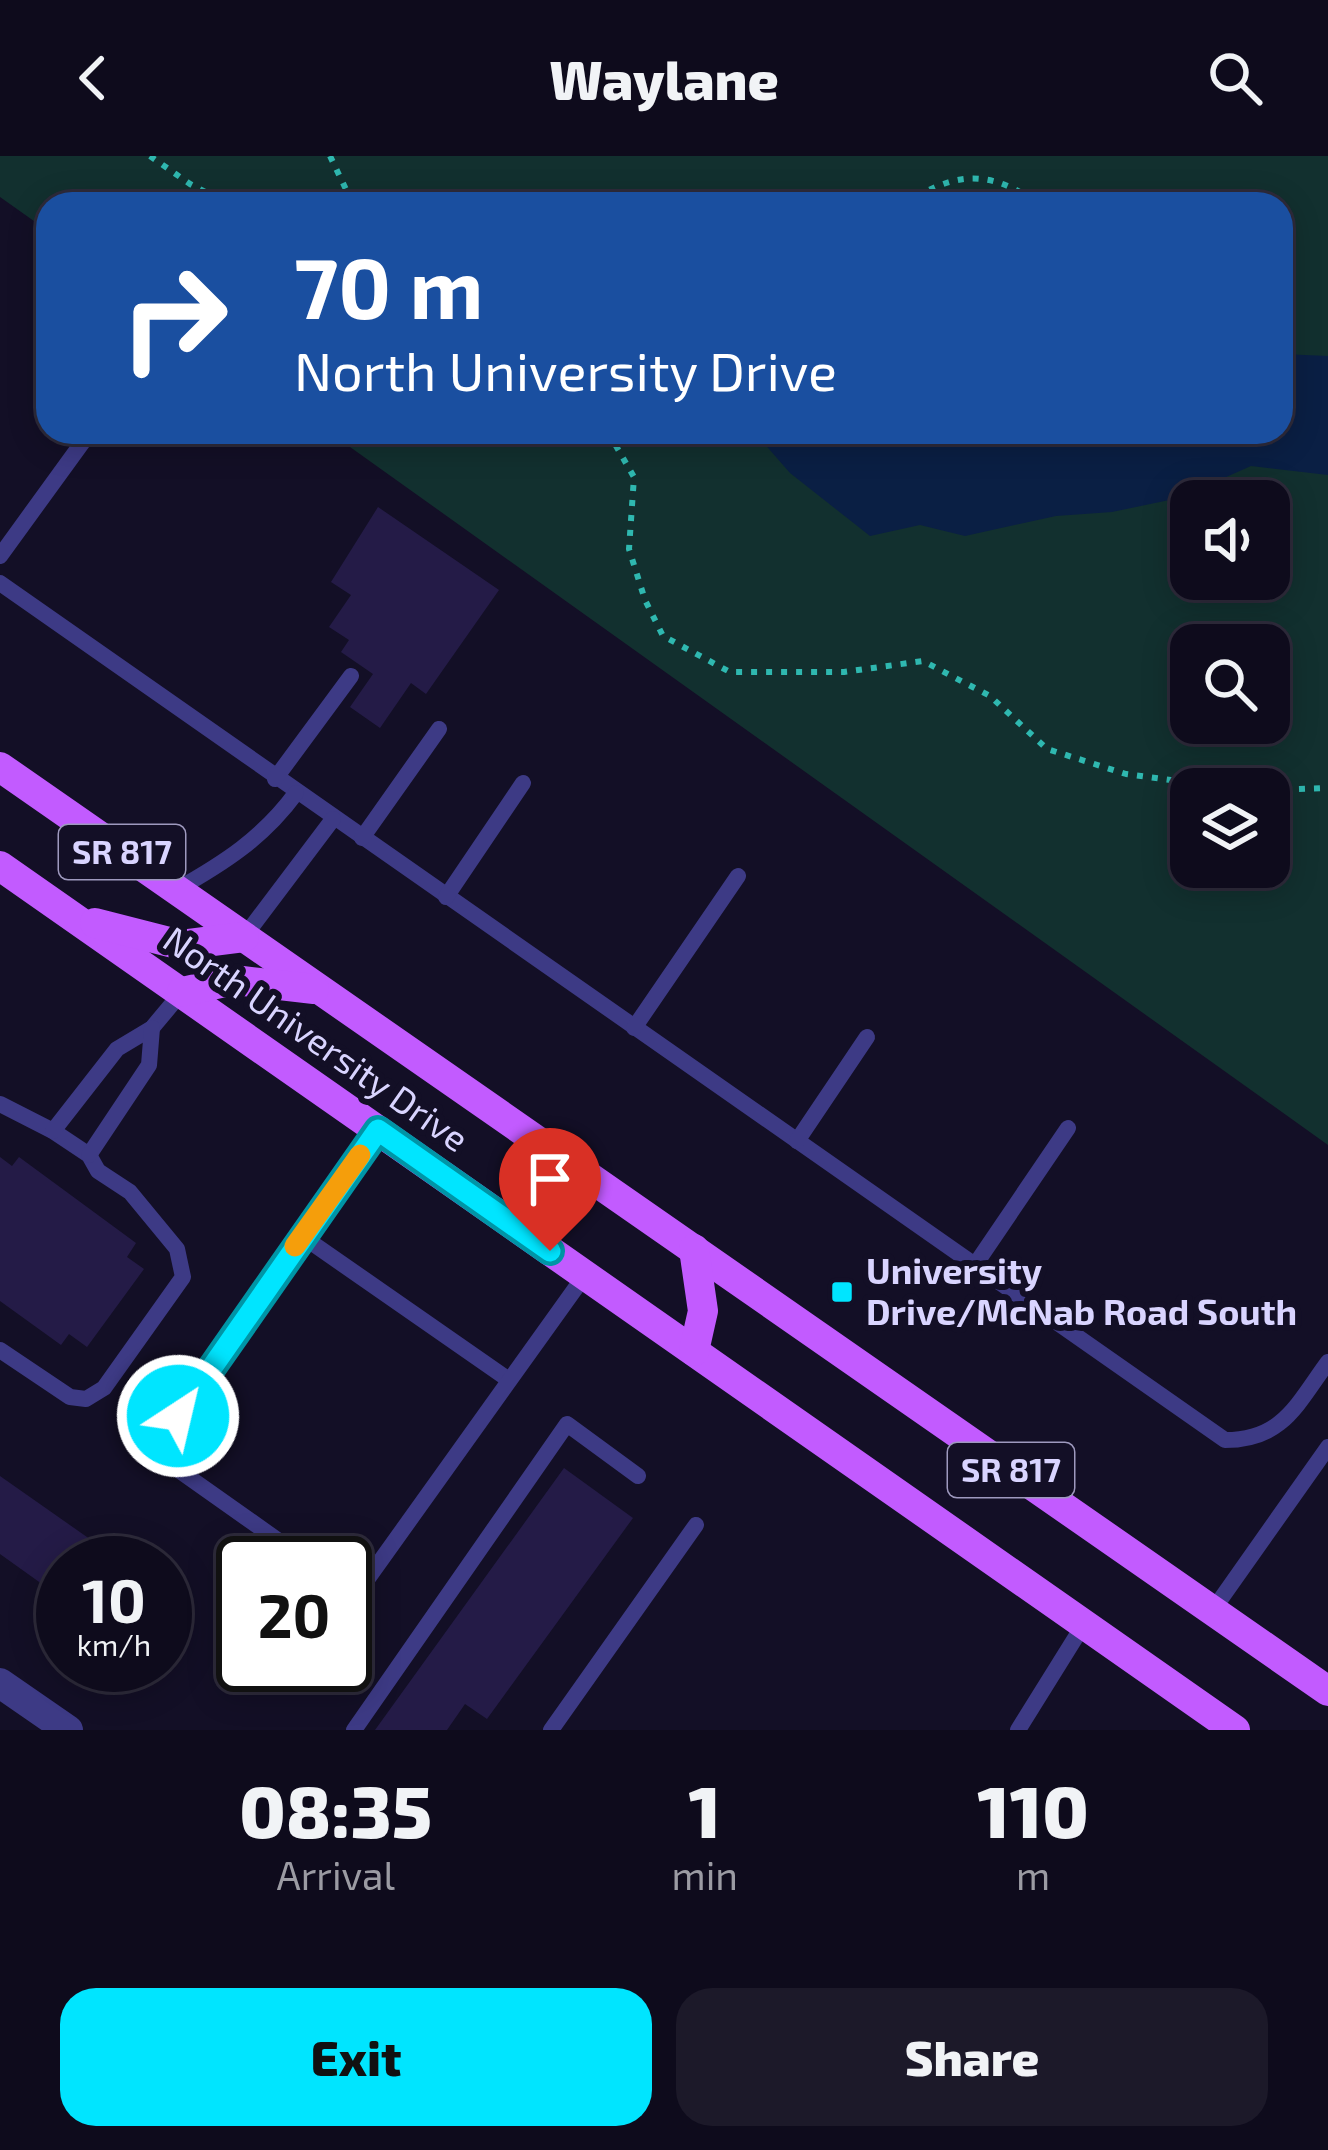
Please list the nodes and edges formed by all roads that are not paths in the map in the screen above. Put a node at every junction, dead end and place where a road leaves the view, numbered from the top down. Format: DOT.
graph roads {
  1 [pos="81,444"];
  2 [pos="0,556"];
  3 [pos="0,584"];
  4 [pos="351,676"];
  5 [pos="439,730"];
  6 [pos="0,767"];
  7 [pos="275,778"];
  8 [pos="524,783"];
  9 [pos="296,793"];
  10 [pos="333,819"];
  11 [pos="362,838"];
  12 [pos="0,866"];
  13 [pos="738,876"];
  14 [pos="176,890"];
  15 [pos="446,897"];
  16 [pos="72,916"];
  17 [pos="244,938"];
  18 [pos="320,990"];
  19 [pos="182,992"];
  20 [pos="152,1028"];
  21 [pos="634,1028"];
  22 [pos="867,1037"];
  23 [pos="0,1104"];
  24 [pos="1068,1128"];
  25 [pos="378,1130"];
  26 [pos="52,1131"];
  27 [pos="797,1141"];
  28 [pos="89,1155"];
  29 [pos="302,1236"];
  30 [pos="694,1249"];
  31 [pos="975,1265"];
  32 [pos="585,1275"];
  33 [pos="0,1350"];
  34 [pos="694,1351"];
  35 [pos="1328,1362"];
  36 [pos="509,1380"];
  37 [pos="1328,1447"];
  38 [pos="1321,1472"];
  39 [pos="638,1476"];
  40 [pos="696,1526"];
  41 [pos="272,1536"];
  42 [pos="372,1573"];
  43 [pos="1213,1610"];
  44 [pos="1084,1624"];
  45 [pos="0,1683"];
  46 [pos="1328,1691"];
  47 [pos="68,1730"];
  48 [pos="354,1730"];
  49 [pos="551,1730"];
  50 [pos="1018,1730"];
  51 [pos="1234,1730"];
  1 -- 2 [label="lane"];
  3 -- 7 [label="lane"];
  4 -- 7 [label="lane"];
  5 -- 11 [label="lane"];
  6 -- 14 [label="main road, North University Drive / SR 817"];
  7 -- 9 [label="lane"];
  8 -- 15 [label="lane"];
  9 -- 10 [label="lane"];
  9 -- 14 [label="lane"];
  10 -- 11 [label="lane"];
  10 -- 17 [label="lane"];
  11 -- 15 [label="lane"];
  12 -- 16 [label="main road, North University Drive / SR 817"];
  13 -- 21 [label="lane"];
  14 -- 17 [label="main road, North University Drive / SR 817"];
  15 -- 21 [label="lane"];
  16 -- 17 [label="main road"];
  16 -- 19 [label="main road, North University Drive / SR 817"];
  17 -- 18 [label="main road, North University Drive / SR 817"];
  18 -- 19 [label="main road"];
  18 -- 30 [label="main road, North University Drive / SR 817"];
  19 -- 20 [label="lane"];
  19 -- 25 [label="main road, North University Drive / SR 817"];
  20 -- 26 [label="lane"];
  20 -- 28 [label="lane"];
  21 -- 27 [label="lane"];
  22 -- 27 [label="lane"];
  23 -- 26 [label="lane"];
  24 -- 31 [label="lane"];
  25 -- 29 [label="lane"];
  25 -- 32 [label="main road, North University Drive / SR 817"];
  26 -- 28 [label="lane"];
  27 -- 31 [label="lane"];
  28 -- 33 [label="lane"];
  29 -- 36 [label="lane"];
  29 -- 41 [label="lane"];
  30 -- 34 [label="main road"];
  30 -- 43 [label="main road, North University Drive / SR 817"];
  31 -- 35 [label="lane"];
  32 -- 34 [label="main road, North University Drive / SR 817"];
  32 -- 36 [label="lane"];
  34 -- 44 [label="main road, North University Drive / SR 817"];
  36 -- 42 [label="lane"];
  37 -- 38 [label="lane"];
  38 -- 43 [label="lane"];
  39 -- 48 [label="lane"];
  40 -- 49 [label="lane"];
  43 -- 46 [label="main road, North University Drive / SR 817"];
  44 -- 50 [label="lane"];
  44 -- 51 [label="main road, North University Drive / SR 817"];
  45 -- 47 [label="street"];
}
